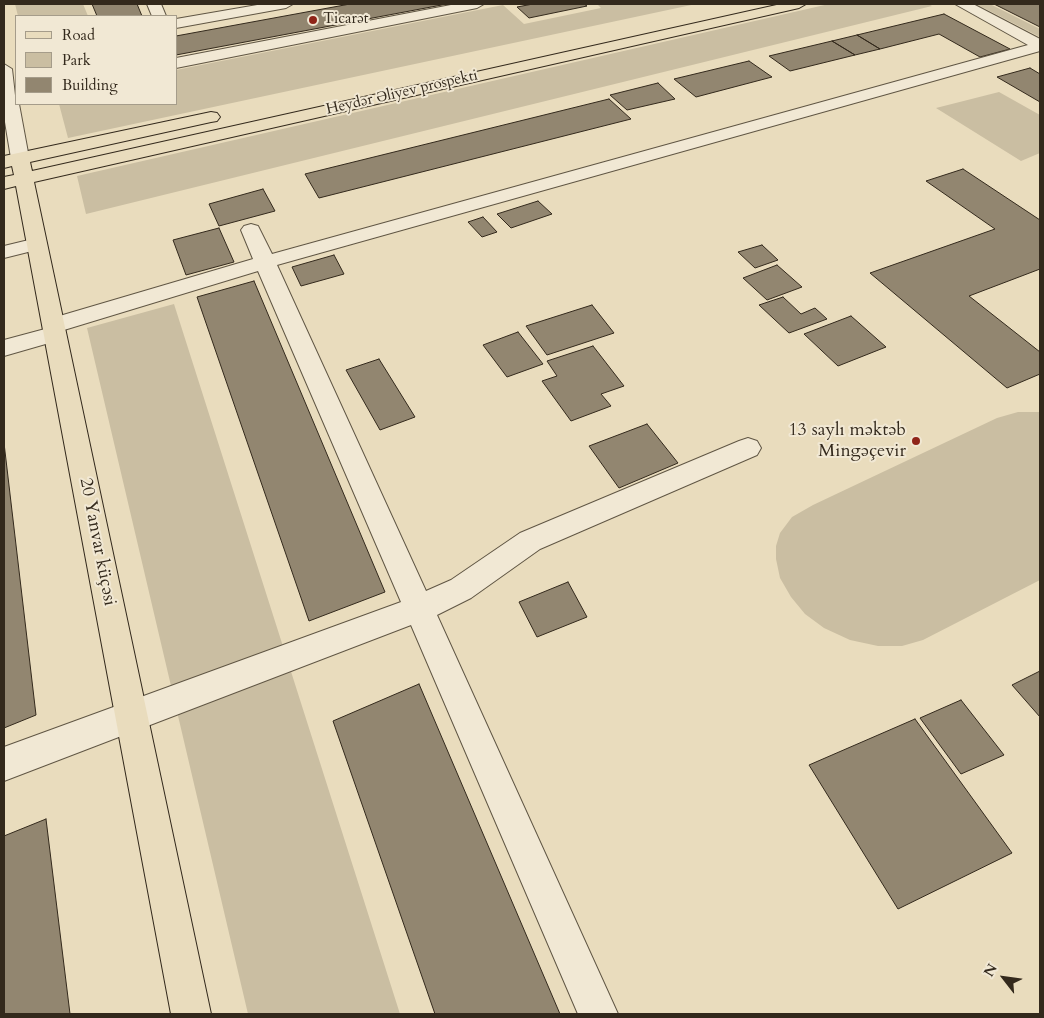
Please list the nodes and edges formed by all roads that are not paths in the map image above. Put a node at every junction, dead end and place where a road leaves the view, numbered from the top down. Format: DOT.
graph roads {
  1 [pos="286,4"];
  2 [pos="477,4"];
  3 [pos="730,4"];
  4 [pos="799,4"];
  5 [pos="962,4"];
  6 [pos="178,24"];
  7 [pos="623,27"];
  8 [pos="1040,46"];
  9 [pos="178,63"];
  10 [pos="4,69"];
  11 [pos="10,95"];
  12 [pos="224,114"];
  13 [pos="13,170"];
  14 [pos="251,230"];
  15 [pos="37,244"];
  16 [pos="4,252"];
  17 [pos="266,262"];
  18 [pos="55,329"];
  19 [pos="4,348"];
  20 [pos="748,448"];
  21 [pos="418,609"];
  22 [pos="132,716"];
  23 [pos="4,764"];
  24 [pos="190,1014"];
  25 [pos="598,1014"];
  1 -- 6 [label="street"];
  2 -- 9 [label="street"];
  3 -- 7 [label="main road"];
  4 -- 13 [label="main road, Heydər Əliyev prospekti"];
  5 -- 8 [label="street"];
  8 -- 17 [label="street"];
  10 -- 11 [label="street, 20 Yanvar küçəsi"];
  11 -- 13 [label="street, 20 Yanvar küçəsi"];
  12 -- 13 [label="main road"];
  13 -- 15 [label="main road, 20 Yanvar küçəsi"];
  14 -- 17 [label="street"];
  15 -- 16 [label="street"];
  15 -- 18 [label="main road, 20 Yanvar küçəsi"];
  17 -- 18 [label="street"];
  17 -- 21 [label="street"];
  18 -- 19 [label="street"];
  18 -- 22 [label="main road, 20 Yanvar küçəsi"];
  20 -- 21 [label="street"];
  21 -- 22 [label="street"];
  21 -- 25 [label="street"];
  22 -- 23 [label="street"];
  22 -- 24 [label="main road, 20 Yanvar küçəsi"];
}
